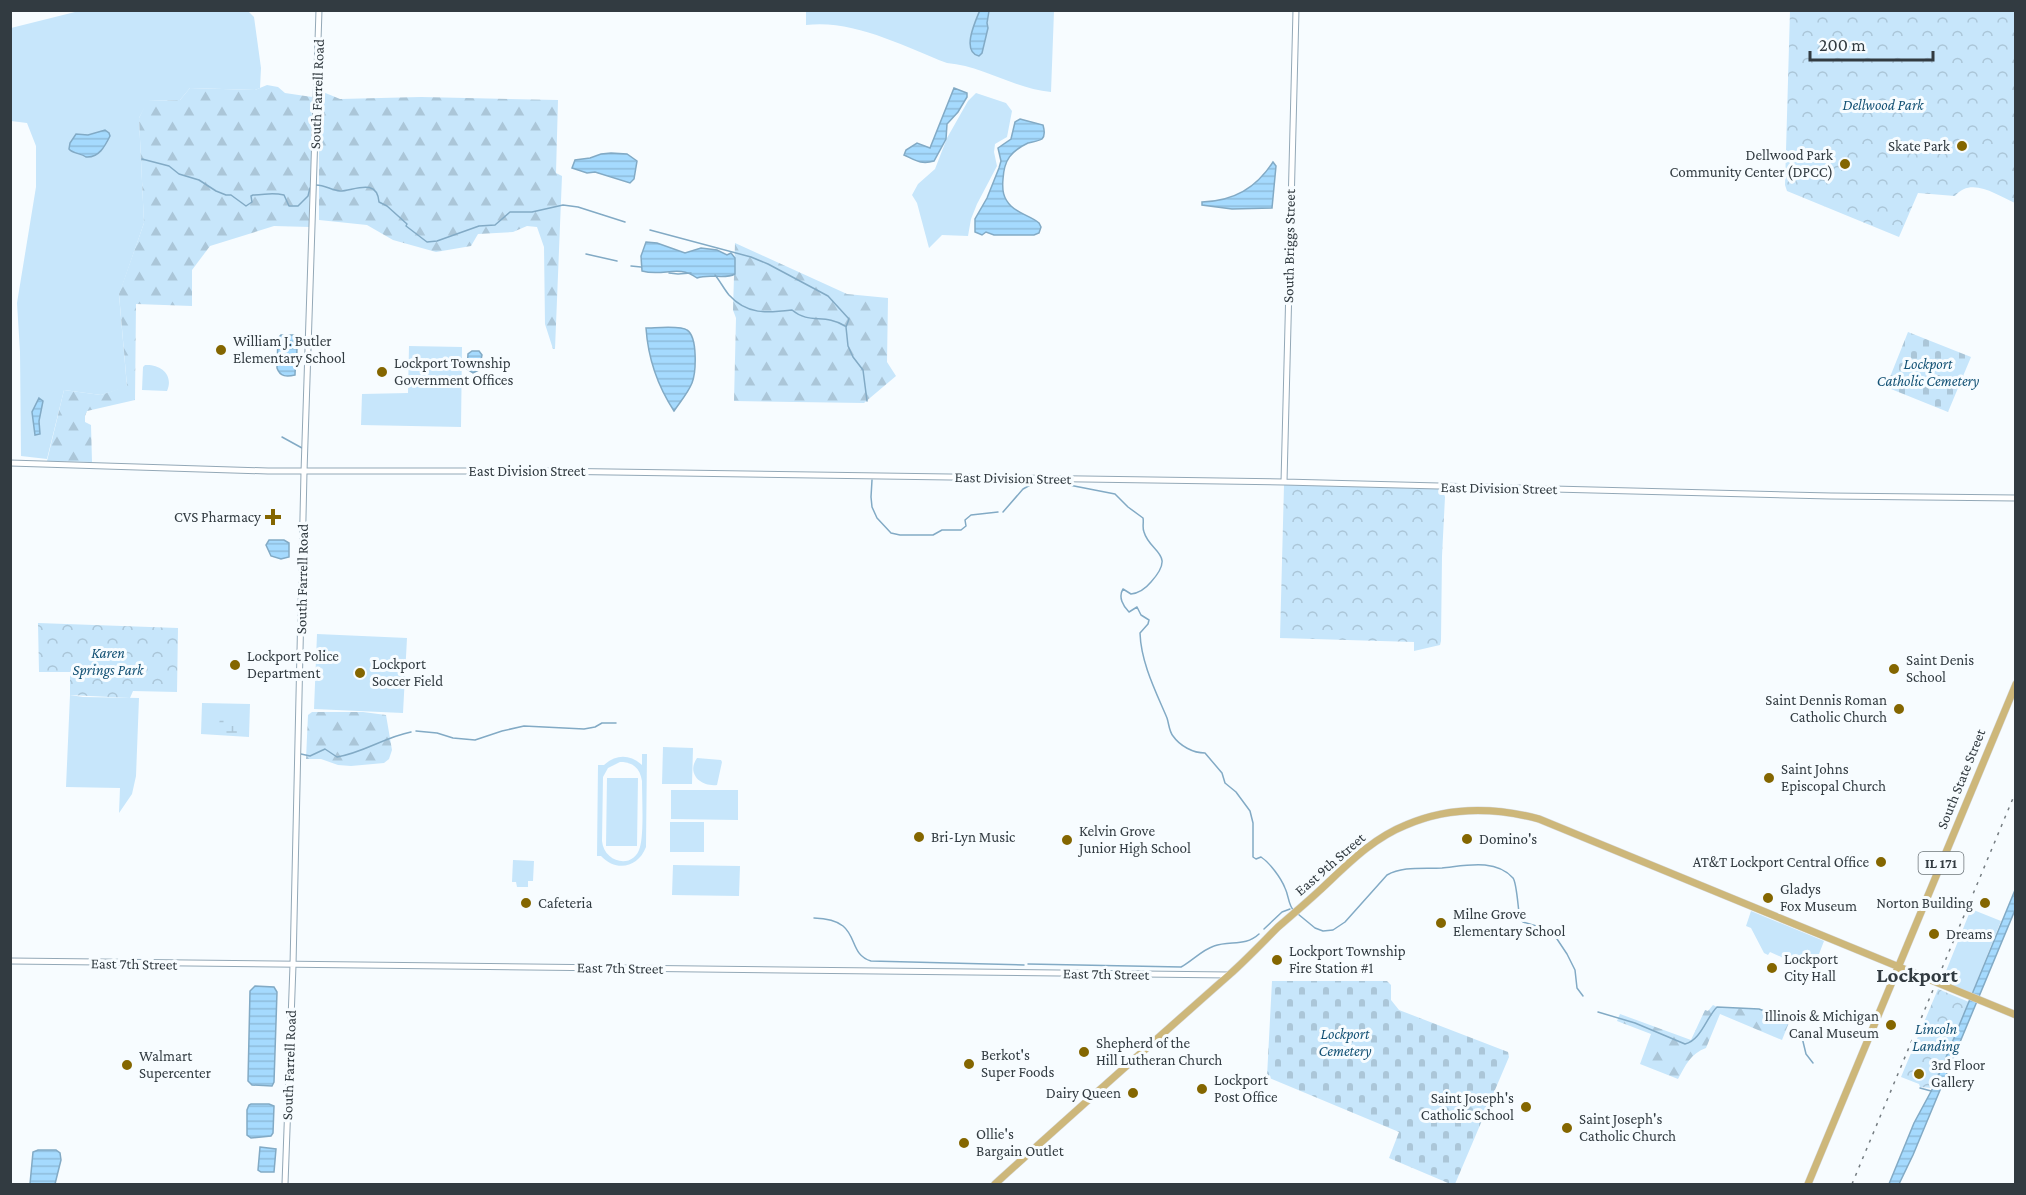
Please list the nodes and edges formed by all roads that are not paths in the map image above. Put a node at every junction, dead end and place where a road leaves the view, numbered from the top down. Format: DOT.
graph roads {
  1 [pos="319,10"];
  2 [pos="1296,10"];
  3 [pos="10,464"];
  4 [pos="304,472"];
  5 [pos="1284,482"];
  6 [pos="2016,498"];
  7 [pos="2016,684"];
  8 [pos="10,961"];
  9 [pos="294,965"];
  10 [pos="1898,967"];
  11 [pos="1229,975"];
  12 [pos="2016,1015"];
  13 [pos="285,1185"];
  14 [pos="995,1185"];
  15 [pos="1808,1185"];
  1 -- 4 [label="street, South Farrell Road"];
  2 -- 5 [label="street, South Briggs Street"];
  3 -- 4 [label="street, East Division Street"];
  4 -- 5 [label="street, East Division Street"];
  4 -- 9 [label="street, South Farrell Road"];
  5 -- 6 [label="street, East Division Street"];
  7 -- 10 [label="main road, South State Street / IL 171"];
  8 -- 9 [label="street, East 7th Street"];
  9 -- 11 [label="street, East 7th Street"];
  9 -- 13 [label="street, South Farrell Road"];
  10 -- 11 [label="main road, East 9th Street"];
  10 -- 12 [label="main road, East 9th Street"];
  10 -- 15 [label="main road, South State Street / IL 171"];
  11 -- 14 [label="main road, East 9th Street"];
}
